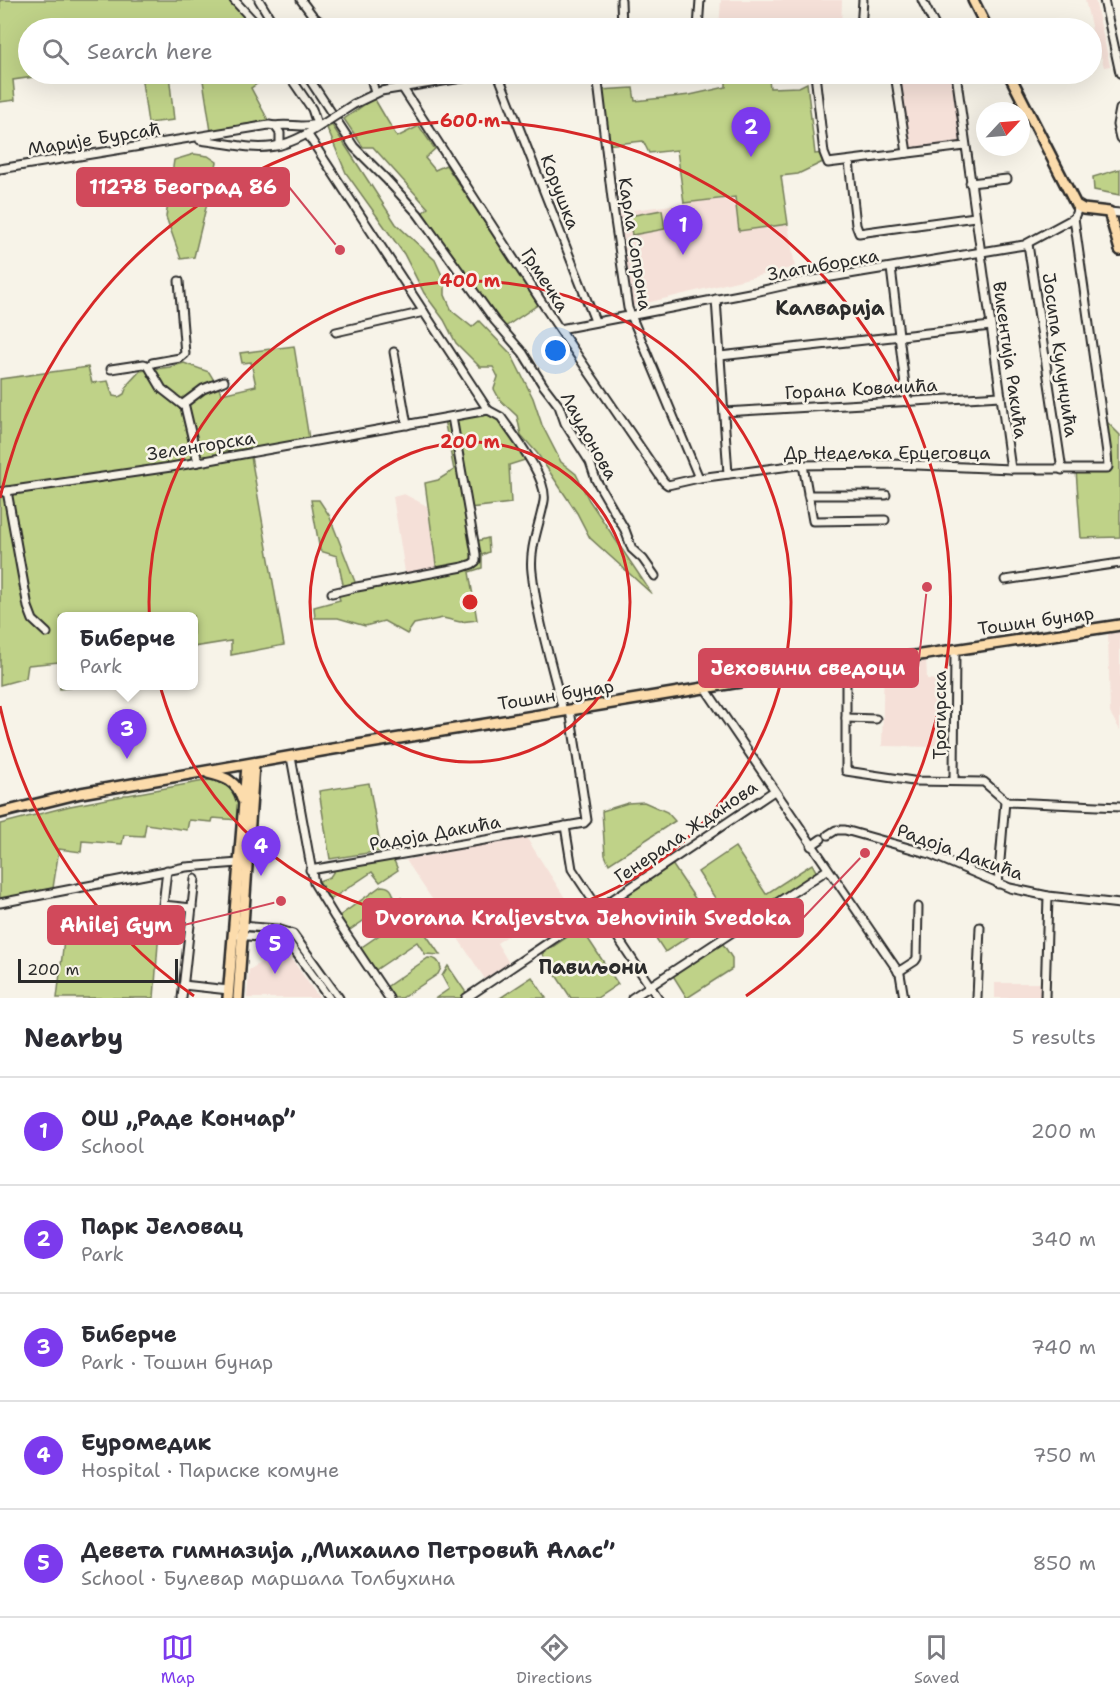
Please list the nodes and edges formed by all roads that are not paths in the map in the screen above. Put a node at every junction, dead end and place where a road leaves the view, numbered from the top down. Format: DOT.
graph roads {
  1 [pos="234,0"];
  2 [pos="259,0"];
  3 [pos="301,0"];
  4 [pos="621,0"];
  5 [pos="700,0"];
  6 [pos="863,0"];
  7 [pos="922,0"];
  8 [pos="973,0"];
  9 [pos="1104,0"];
  10 [pos="251,18"];
  11 [pos="270,18"];
  12 [pos="315,18"];
  13 [pos="622,18"];
  14 [pos="699,18"];
  15 [pos="862,18"];
  16 [pos="931,18"];
  17 [pos="982,18"];
  18 [pos="1120,73"];
  19 [pos="295,84"];
  20 [pos="313,84"];
  21 [pos="373,84"];
  22 [pos="422,84"];
  23 [pos="502,84"];
  24 [pos="598,84"];
  25 [pos="816,84"];
  26 [pos="897,84"];
  27 [pos="957,84"];
  28 [pos="1014,84"];
  29 [pos="402,87"];
  30 [pos="375,93"];
  31 [pos="1120,109"];
  32 [pos="275,126"];
  33 [pos="1119,130"];
  34 [pos="308,135"];
  35 [pos="1120,138"];
  36 [pos="192,139"];
  37 [pos="280,145"];
  38 [pos="965,146"];
  39 [pos="907,153"];
  40 [pos="849,161"];
  41 [pos="0,169"];
  42 [pos="1007,179"];
  43 [pos="970,183"];
  44 [pos="1078,208"];
  45 [pos="1109,212"];
  46 [pos="1120,213"];
  47 [pos="975,217"];
  48 [pos="1074,218"];
  49 [pos="1028,244"];
  50 [pos="1120,249"];
  51 [pos="980,254"];
  52 [pos="891,268"];
  53 [pos="179,281"];
  54 [pos="716,299"];
  55 [pos="424,312"];
  56 [pos="629,314"];
  57 [pos="595,321"];
  58 [pos="991,326"];
  59 [pos="560,329"];
  60 [pos="336,332"];
  61 [pos="901,336"];
  62 [pos="394,352"];
  63 [pos="720,356"];
  64 [pos="149,366"];
  65 [pos="111,369"];
  66 [pos="224,381"];
  67 [pos="1000,396"];
  68 [pos="907,402"];
  69 [pos="183,404"];
  70 [pos="488,410"];
  71 [pos="724,412"];
  72 [pos="452,417"];
  73 [pos="407,425"];
  74 [pos="198,462"];
  75 [pos="803,465"];
  76 [pos="1011,469"];
  77 [pos="1062,470"];
  78 [pos="728,474"];
  79 [pos="699,478"];
  80 [pos="668,485"];
  81 [pos="4,492"];
  82 [pos="808,495"];
  83 [pos="886,495"];
  84 [pos="885,520"];
  85 [pos="1120,563"];
  86 [pos="655,576"];
  87 [pos="1005,580"];
  88 [pos="332,593"];
  89 [pos="1120,625"];
  90 [pos="47,633"];
  91 [pos="955,649"];
  92 [pos="846,666"];
  93 [pos="705,688"];
  94 [pos="566,710"];
  95 [pos="846,718"];
  96 [pos="876,719"];
  97 [pos="291,757"];
  98 [pos="250,764"];
  99 [pos="202,772"];
  100 [pos="954,781"];
  101 [pos="774,791"];
  102 [pos="1005,801"];
  103 [pos="243,807"];
  104 [pos="1120,807"];
  105 [pos="0,813"];
  106 [pos="565,826"];
  107 [pos="828,835"];
  108 [pos="821,839"];
  109 [pos="811,846"];
  110 [pos="239,863"];
  111 [pos="167,870"];
  112 [pos="310,870"];
  113 [pos="827,870"];
  114 [pos="195,879"];
  115 [pos="998,884"];
  116 [pos="1048,896"];
  117 [pos="0,903"];
  118 [pos="1120,904"];
  119 [pos="918,907"];
  120 [pos="192,908"];
  121 [pos="599,909"];
  122 [pos="980,927"];
  123 [pos="239,931"];
  124 [pos="898,972"];
  125 [pos="183,985"];
  126 [pos="650,986"];
  127 [pos="229,994"];
  128 [pos="182,998"];
  129 [pos="238,998"];
  130 [pos="329,998"];
  131 [pos="339,998"];
  132 [pos="389,998"];
  133 [pos="466,998"];
  134 [pos="632,998"];
  135 [pos="658,998"];
  136 [pos="904,998"];
  137 [pos="977,998"];
  138 [pos="1046,998"];
  1 -- 10 [label="street"];
  2 -- 11 [label="street"];
  3 -- 12 [label="street"];
  4 -- 13 [label="street"];
  5 -- 14 [label="street"];
  6 -- 15 [label="street"];
  7 -- 16 [label="street"];
  8 -- 17 [label="main road"];
  9 -- 18 [label="street"];
  19 -- 32 [label="street, Марије Бурсаћ"];
  20 -- 86 [label="street, Лаудонова"];
  21 -- 30 [label="street"];
  22 -- 29 [label="street, Марије Бурсаћ"];
  23 -- 57 [label="street, Корушка"];
  24 -- 56 [label="street, Карла Сопрона"];
  25 -- 40 [label="street"];
  26 -- 39 [label="street"];
  27 -- 38 [label="street, Викентија Ракића"];
  28 -- 44 [label="main road"];
  29 -- 30 [label="street, Марије Бурсаћ"];
  29 -- 59 [label="street, Грмечка"];
  30 -- 34 [label="street, Марије Бурсаћ, bridge"];
  31 -- 33 [label="street"];
  32 -- 36 [label="street, Марије Бурсаћ"];
  32 -- 37 [label="street"];
  33 -- 35 [label="street"];
  34 -- 37 [label="street, Марије Бурсаћ"];
  34 -- 55 [label="street"];
  36 -- 37 [label="street, Марије Бурсаћ"];
  36 -- 41 [label="street, Марије Бурсаћ"];
  38 -- 39 [label="street"];
  38 -- 43 [label="street, Викентија Ракића"];
  39 -- 40 [label="street"];
  40 -- 47 [label="street"];
  42 -- 43 [label="street"];
  43 -- 47 [label="street, Викентија Ракића"];
  44 -- 45 [label="main road"];
  44 -- 48 [label="street"];
  45 -- 46 [label="street"];
  45 -- 50 [label="main road"];
  47 -- 51 [label="street, Викентија Ракића"];
  48 -- 49 [label="street, Златиборска"];
  48 -- 77 [label="street, Др Недељка Ерцеговца"];
  49 -- 51 [label="street, Златиборска"];
  49 -- 77 [label="street, Јосипа Кулунџића"];
  51 -- 52 [label="street, Златиборска"];
  51 -- 58 [label="street, Викентија Ракића"];
  52 -- 54 [label="street, Златиборска"];
  52 -- 61 [label="street"];
  53 -- 64 [label="street"];
  54 -- 56 [label="street, Златиборска"];
  54 -- 63 [label="street"];
  55 -- 60 [label="street"];
  55 -- 70 [label="street"];
  56 -- 57 [label="street, Златиборска"];
  56 -- 79 [label="street, Карла Сопрона"];
  57 -- 59 [label="street, Златиборска"];
  58 -- 61 [label="street"];
  58 -- 67 [label="street, Викентија Ракића"];
  59 -- 80 [label="street, Грмечка"];
  61 -- 63 [label="street"];
  61 -- 68 [label="street"];
  62 -- 73 [label="street"];
  63 -- 71 [label="street"];
  64 -- 65 [label="street"];
  64 -- 69 [label="street"];
  66 -- 69 [label="street"];
  67 -- 68 [label="street, Горана Ковачића"];
  67 -- 76 [label="street, Викентија Ракића"];
  68 -- 71 [label="street, Горана Ковачића"];
  69 -- 74 [label="street"];
  70 -- 72 [label="street, Зеленгорска"];
  70 -- 94 [label="street"];
  71 -- 78 [label="street"];
  72 -- 73 [label="street, Зеленгорска"];
  72 -- 88 [label="street"];
  73 -- 74 [label="street, Зеленгорска"];
  74 -- 81 [label="street, Зеленгорска"];
  75 -- 76 [label="street, Др Недељка Ерцеговца"];
  75 -- 78 [label="street, Др Недељка Ерцеговца"];
  75 -- 82 [label="street"];
  76 -- 77 [label="street, Др Недељка Ерцеговца"];
  78 -- 79 [label="street, Др Недељка Ерцеговца"];
  79 -- 80 [label="street, Др Недељка Ерцеговца"];
  81 -- 90 [label="street"];
  82 -- 83 [label="street"];
  82 -- 84 [label="street"];
  85 -- 87 [label="street"];
  89 -- 91 [label="main road, Тошин бунар"];
  91 -- 92 [label="main road, Тошин бунар"];
  91 -- 100 [label="street, Трогирска"];
  92 -- 93 [label="main road, Тошин бунар"];
  92 -- 95 [label="street"];
  93 -- 94 [label="main road, Тошин бунар"];
  93 -- 101 [label="street"];
  94 -- 97 [label="main road, Тошин бунар"];
  94 -- 106 [label="street"];
  95 -- 96 [label="street"];
  95 -- 100 [label="street"];
  97 -- 98 [label="main road, Тошин бунар"];
  97 -- 112 [label="street"];
  98 -- 99 [label="main road, Тошин бунар"];
  98 -- 103 [label="main road"];
  98 -- 123 [label="main road"];
  99 -- 103 [label="main road"];
  99 -- 105 [label="main road, Тошин бунар"];
  100 -- 102 [label="street"];
  101 -- 109 [label="street"];
  101 -- 121 [label="street, Генерала Жданова"];
  102 -- 104 [label="street"];
  102 -- 115 [label="street"];
  103 -- 110 [label="main road"];
  106 -- 112 [label="street, Радоја Дакића"];
  106 -- 121 [label="street"];
  107 -- 115 [label="street, Радоја Дакића"];
  108 -- 109 [label="street"];
  109 -- 113 [label="street"];
  110 -- 111 [label="street"];
  110 -- 123 [label="main road"];
  111 -- 117 [label="street"];
  111 -- 120 [label="street"];
  112 -- 132 [label="street"];
  113 -- 124 [label="street"];
  113 -- 126 [label="street"];
  114 -- 120 [label="street"];
  115 -- 116 [label="street, Радоја Дакића"];
  116 -- 118 [label="street, Радоја Дакића"];
  116 -- 138 [label="street"];
  119 -- 124 [label="street"];
  120 -- 125 [label="street"];
  121 -- 126 [label="street"];
  121 -- 133 [label="street, Генерала Жданова"];
  122 -- 137 [label="street"];
  123 -- 127 [label="main road"];
  123 -- 129 [label="main road"];
  123 -- 130 [label="street"];
  123 -- 131 [label="street"];
  124 -- 136 [label="street"];
  125 -- 127 [label="street"];
  125 -- 128 [label="street"];
  126 -- 134 [label="street"];
  126 -- 135 [label="street"];
}
